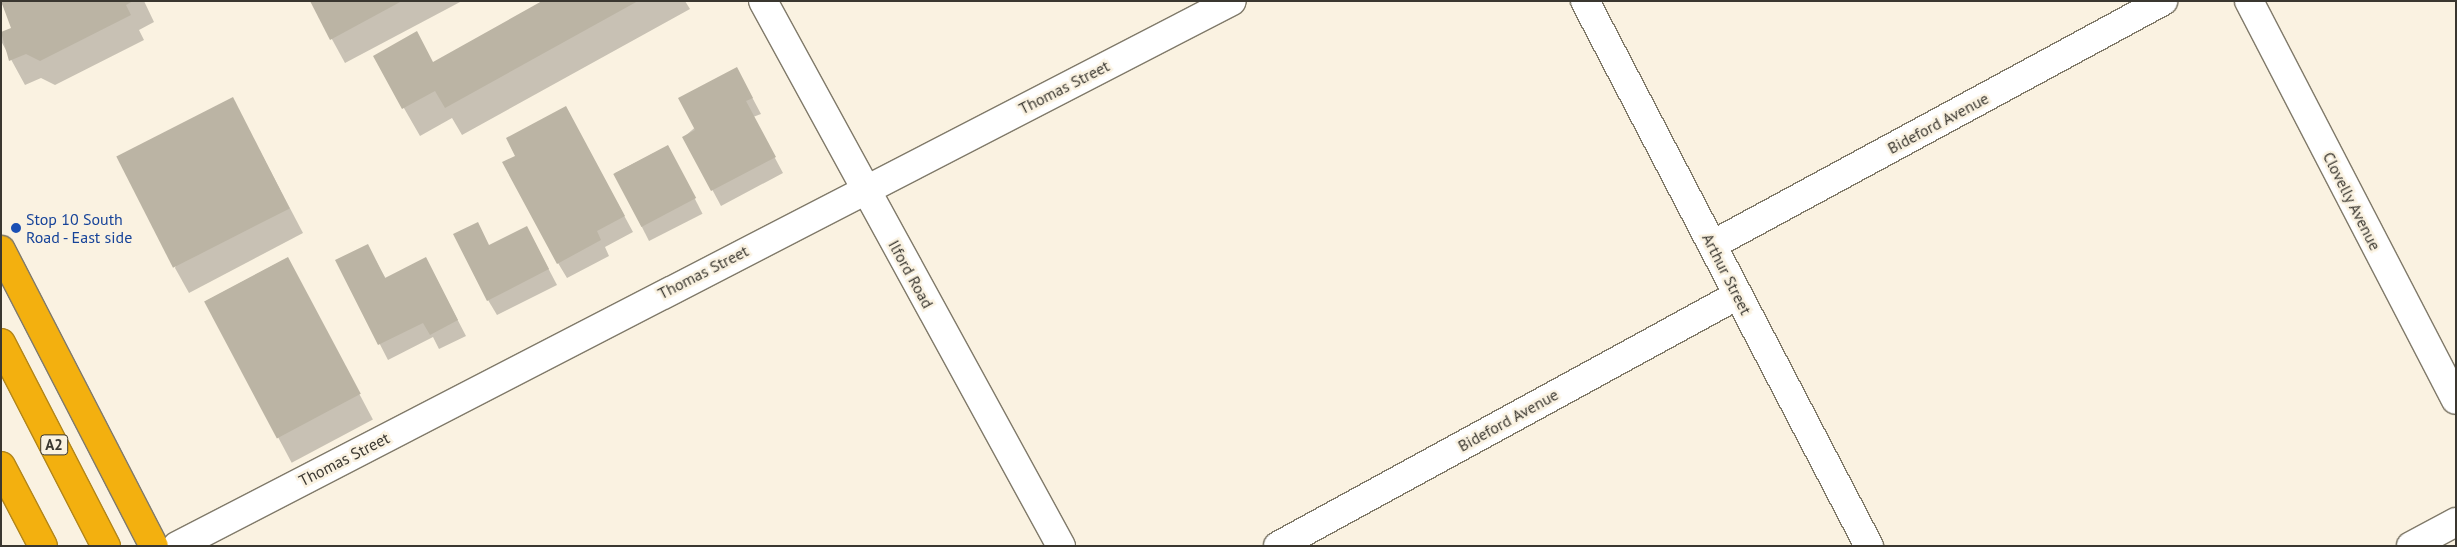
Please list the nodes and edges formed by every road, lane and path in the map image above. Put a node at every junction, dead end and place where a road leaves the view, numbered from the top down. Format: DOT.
graph roads {
  1 [pos="763,1"];
  2 [pos="1232,1"];
  3 [pos="1585,1"];
  4 [pos="2163,1"];
  5 [pos="2249,1"];
  6 [pos="864,188"];
  7 [pos="1712,245"];
  8 [pos="1,250"];
  9 [pos="1738,295"];
  10 [pos="1,343"];
  11 [pos="2456,400"];
  12 [pos="1,466"];
  13 [pos="2456,522"];
  14 [pos="43,546"];
  15 [pos="106,546"];
  16 [pos="154,546"];
  17 [pos="177,546"];
  18 [pos="1062,546"];
  19 [pos="1278,546"];
  20 [pos="1869,546"];
  21 [pos="2411,546"];
  1 -- 6 [label="street, Ilford Road"];
  2 -- 6 [label="street, Thomas Street"];
  3 -- 7 [label="street, Arthur Street"];
  4 -- 7 [label="street, Bideford Avenue"];
  5 -- 11 [label="street, Clovelly Avenue"];
  6 -- 17 [label="street, Thomas Street"];
  6 -- 18 [label="street, Ilford Road"];
  7 -- 9 [label="street, Arthur Street"];
  8 -- 16 [label="highway"];
  9 -- 19 [label="street, Bideford Avenue"];
  9 -- 20 [label="street, Arthur Street"];
  10 -- 15 [label="highway, A2, bridge"];
  12 -- 14 [label="highway, bridge"];
  13 -- 21 [label="street"];
}
